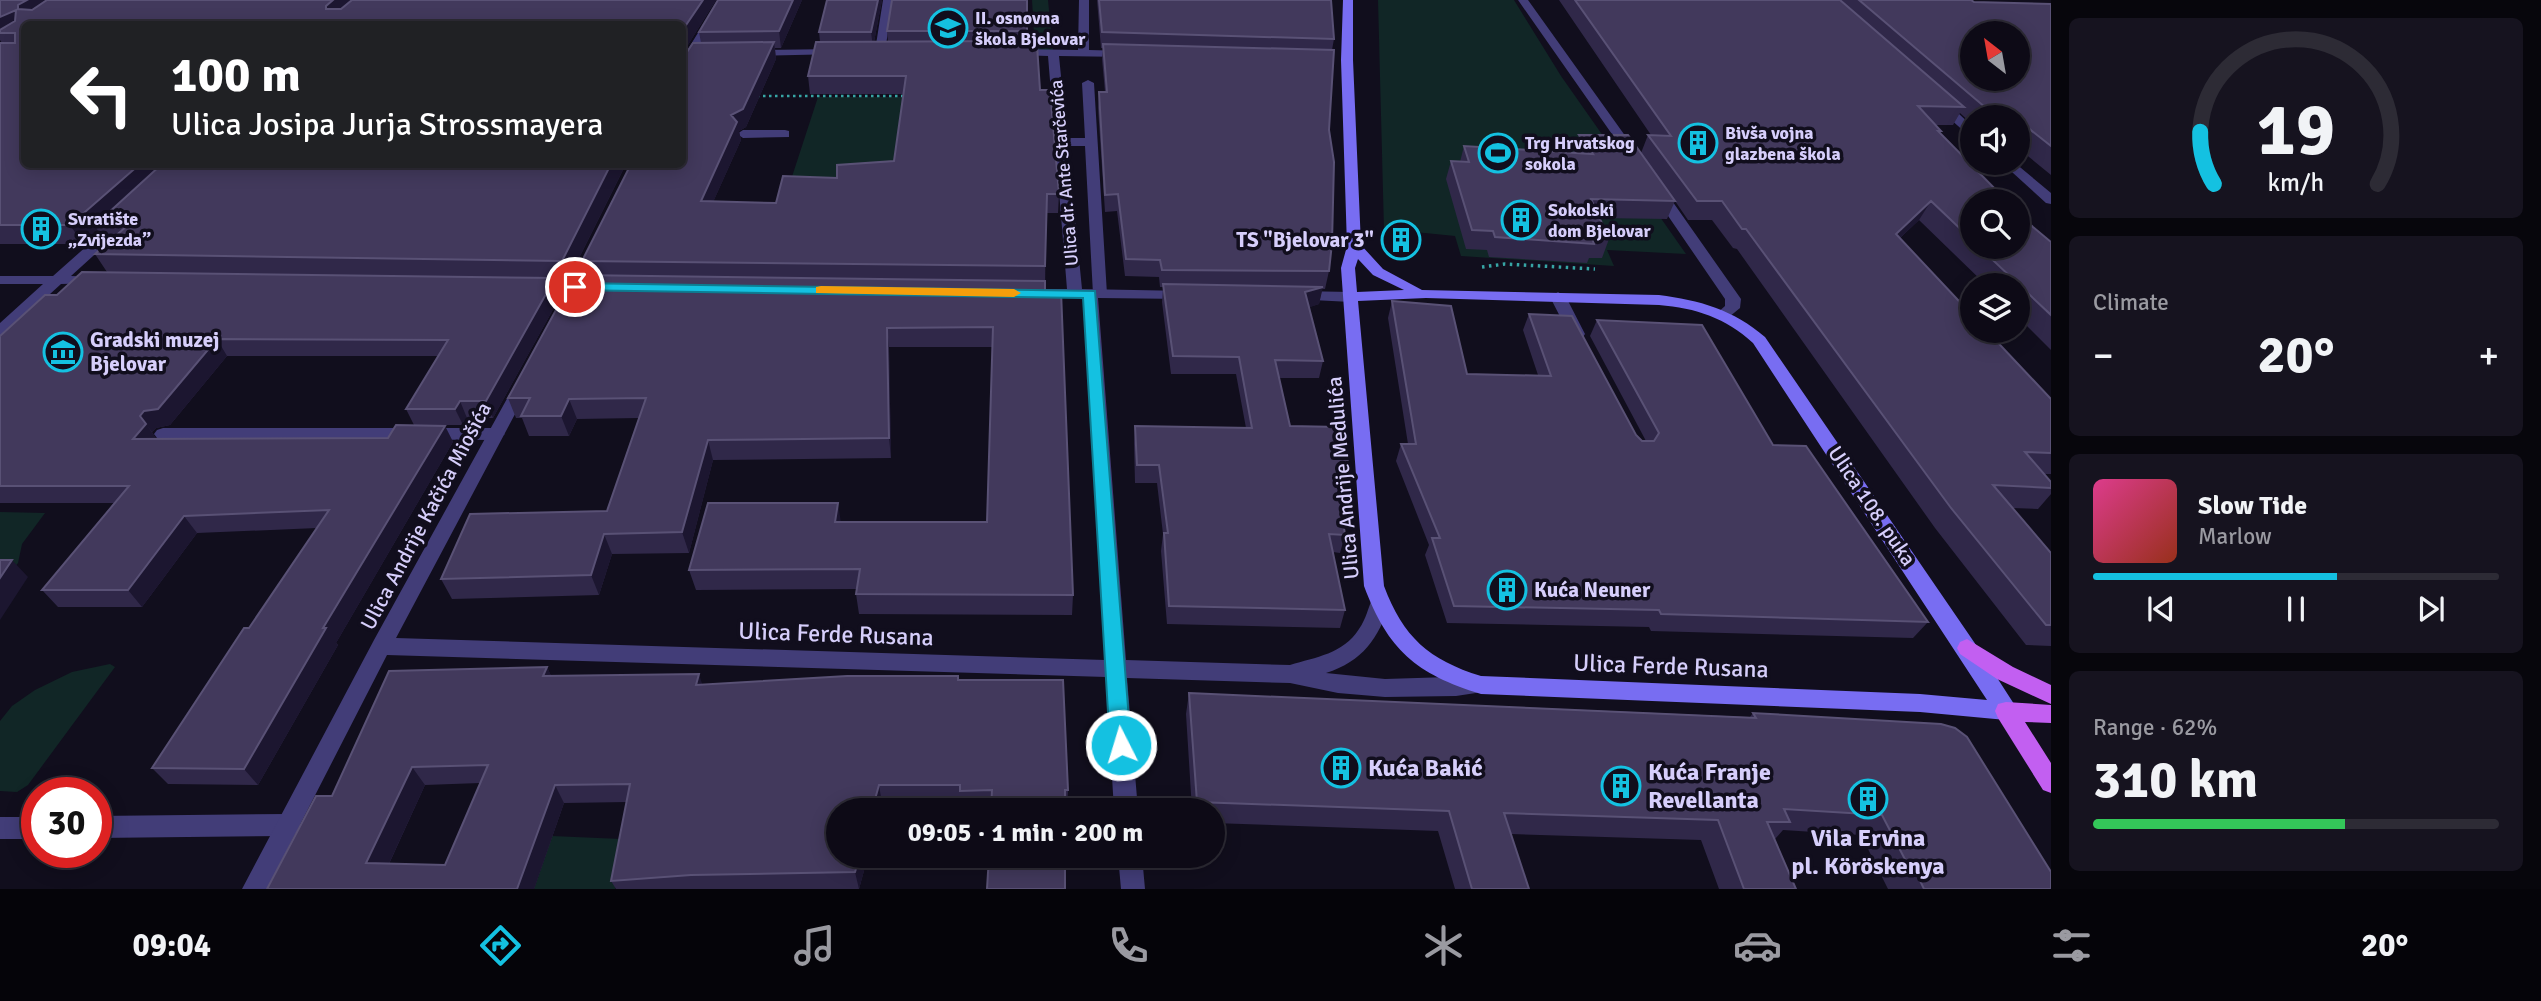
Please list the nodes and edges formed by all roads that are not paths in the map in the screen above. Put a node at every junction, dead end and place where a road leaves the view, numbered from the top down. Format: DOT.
graph roads {
  1 [pos="723,0"];
  2 [pos="888,0"];
  3 [pos="1084,0"];
  4 [pos="1348,0"];
  5 [pos="1523,0"];
  6 [pos="853,51"];
  7 [pos="866,51"];
  8 [pos="1008,52"];
  9 [pos="1060,52"];
  10 [pos="704,53"];
  11 [pos="744,53"];
  12 [pos="1083,53"];
  13 [pos="686,54"];
  14 [pos="1135,54"];
  15 [pos="1088,83"];
  16 [pos="1931,96"];
  17 [pos="1960,121"];
  18 [pos="743,134"];
  19 [pos="785,134"];
  20 [pos="1060,142"];
  21 [pos="1091,142"];
  22 [pos="2022,175"];
  23 [pos="2051,200"];
  24 [pos="126,218"];
  25 [pos="1354,246"];
  26 [pos="587,264"];
  27 [pos="0,279"];
  28 [pos="57,280"];
  29 [pos="110,281"];
  30 [pos="522,286"];
  31 [pos="575,287"];
  32 [pos="603,287"];
  33 [pos="1019,293"];
  34 [pos="1088,294"];
  35 [pos="1426,294"];
  36 [pos="1198,295"];
  37 [pos="1281,296"];
  38 [pos="1351,297"];
  39 [pos="1558,298"];
  40 [pos="563,311"];
  41 [pos="1724,314"];
  42 [pos="0,331"];
  43 [pos="1588,354"];
  44 [pos="534,364"];
  45 [pos="163,434"];
  46 [pos="496,434"];
  47 [pos="1380,603"];
  48 [pos="381,646"];
  49 [pos="1968,648"];
  50 [pos="1114,667"];
  51 [pos="1290,674"];
  52 [pos="1481,685"];
  53 [pos="2051,695"];
  54 [pos="2006,711"];
  55 [pos="2051,714"];
  56 [pos="2051,783"];
  57 [pos="1125,798"];
  58 [pos="288,825"];
  59 [pos="112,827"];
  60 [pos="0,828"];
  61 [pos="21,828"];
  62 [pos="1131,868"];
  63 [pos="254,889"];
  64 [pos="1133,889"];
  1 -- 13 [label="street"];
  2 -- 7 [label="street"];
  3 -- 12 [label="street"];
  4 -- 25 [label="main road"];
  5 -- 41 [label="street"];
  6 -- 11 [label="street"];
  8 -- 9 [label="street"];
  9 -- 12 [label="street"];
  9 -- 20 [label="street, Ulica dr. Ante Starčevića"];
  10 -- 13 [label="street"];
  12 -- 14 [label="street"];
  15 -- 21 [label="street"];
  16 -- 17 [label="street"];
  18 -- 19 [label="street"];
  20 -- 21 [label="street"];
  20 -- 34 [label="street, Ulica dr. Ante Starčevića"];
  21 -- 34 [label="street"];
  22 -- 23 [label="street"];
  24 -- 28 [label="street"];
  25 -- 35 [label="main road"];
  25 -- 38 [label="main road"];
  26 -- 31 [label="street"];
  27 -- 28 [label="street"];
  28 -- 29 [label="street"];
  28 -- 42 [label="street"];
  30 -- 31 [label="street"];
  31 -- 32 [label="street"];
  31 -- 40 [label="street"];
  33 -- 34 [label="street"];
  34 -- 36 [label="street"];
  34 -- 50 [label="street, Ulica dr. Ante Starčevića"];
  35 -- 38 [label="main road"];
  35 -- 39 [label="main road"];
  37 -- 38 [label="street"];
  38 -- 47 [label="main road, Ulica Andrije Medulića"];
  39 -- 41 [label="main road"];
  39 -- 43 [label="street"];
  41 -- 49 [label="main road, Ulica 108. puka"];
  44 -- 46 [label="street, Ulica Andrije Kačića Miošića"];
  45 -- 46 [label="street"];
  46 -- 48 [label="street, Ulica Andrije Kačića Miošića"];
  47 -- 51 [label="street, Ulica Ferde Rusana"];
  47 -- 52 [label="main road, Ulica Andrije Medulića"];
  48 -- 50 [label="street, Ulica Ferde Rusana"];
  48 -- 58 [label="street, Ulica Andrije Kačića Miošića"];
  49 -- 53 [label="main road"];
  49 -- 54 [label="main road, Ulica 108. puka"];
  50 -- 51 [label="street, Ulica Ferde Rusana"];
  50 -- 57 [label="street, Ulica dr. Ante Starčevića"];
  51 -- 52 [label="street, Ulica Ferde Rusana"];
  52 -- 54 [label="main road, Ulica Ferde Rusana"];
  54 -- 55 [label="main road, Ulica Ferde Rusana"];
  54 -- 56 [label="main road"];
  58 -- 59 [label="street"];
  58 -- 63 [label="street, Ulica Andrije Kačića Miošića"];
  60 -- 61 [label="street"];
  62 -- 64 [label="street"];
}
